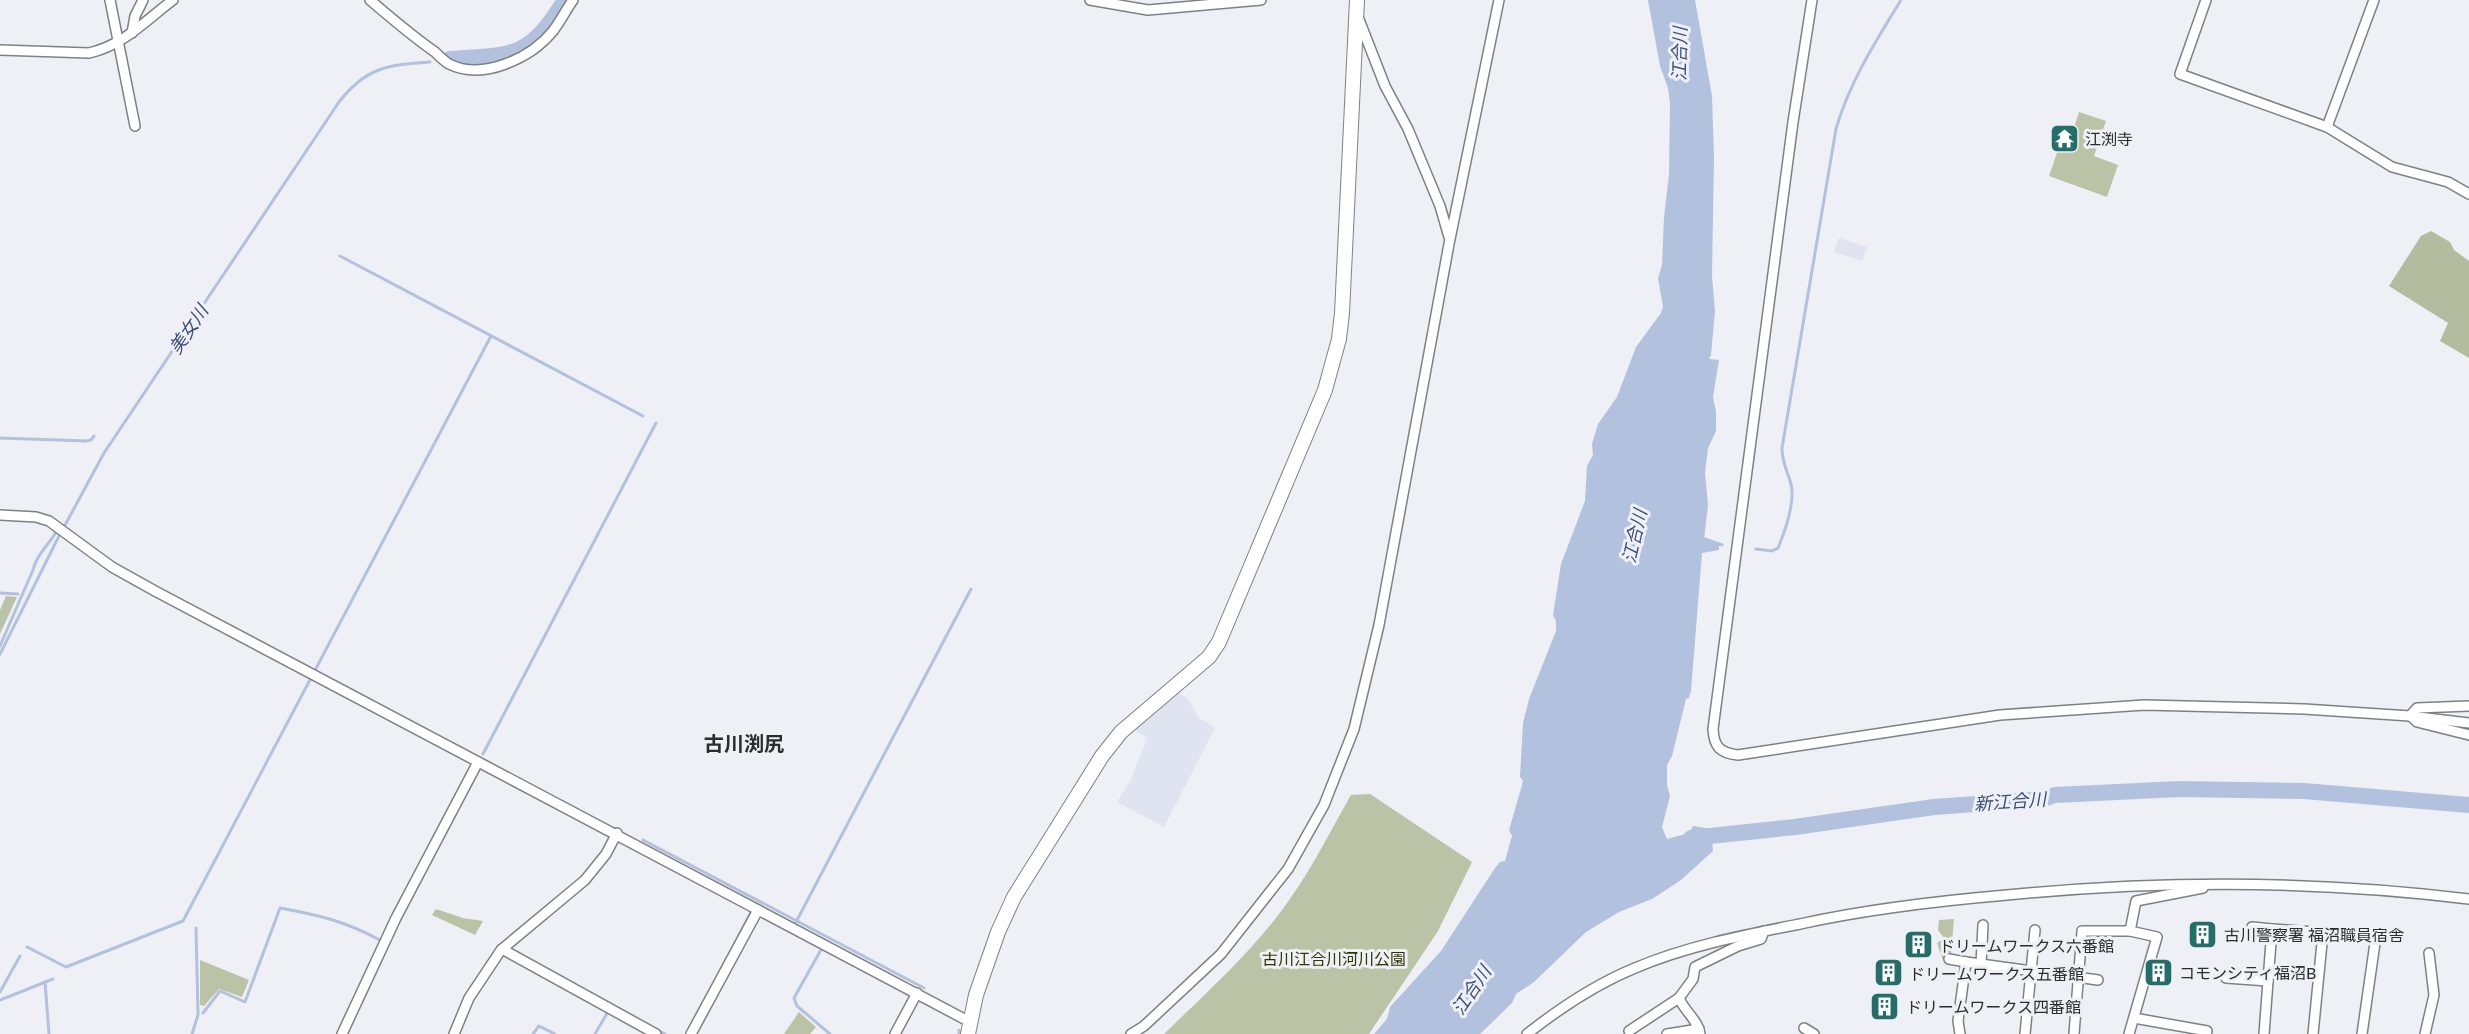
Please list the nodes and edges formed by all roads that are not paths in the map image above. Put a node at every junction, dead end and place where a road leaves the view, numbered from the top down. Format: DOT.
graph roads {
  1 [pos="110,0"];
  2 [pos="143,0"];
  3 [pos="173,0"];
  4 [pos="370,0"];
  5 [pos="573,0"];
  6 [pos="1090,0"];
  7 [pos="1261,0"];
  8 [pos="1499,0"];
  9 [pos="1812,0"];
  10 [pos="2206,0"];
  11 [pos="2374,0"];
  12 [pos="1357,6"];
  13 [pos="132,33"];
  14 [pos="119,43"];
  15 [pos="0,50"];
  16 [pos="135,126"];
  17 [pos="2327,127"];
  18 [pos="2469,194"];
  19 [pos="1450,239"];
  20 [pos="0,515"];
  21 [pos="2469,706"];
  22 [pos="2410,716"];
  23 [pos="2469,723"];
  24 [pos="2469,735"];
  25 [pos="478,762"];
  26 [pos="617,833"];
  27 [pos="2205,884"];
  28 [pos="2469,899"];
  29 [pos="758,909"];
  30 [pos="1983,925"];
  31 [pos="2252,927"];
  32 [pos="2272,929"];
  33 [pos="2035,930"];
  34 [pos="1764,931"];
  35 [pos="2130,931"];
  36 [pos="2324,933"];
  37 [pos="502,949"];
  38 [pos="2429,952"];
  39 [pos="1949,959"];
  40 [pos="1966,962"];
  41 [pos="1981,964"];
  42 [pos="2031,971"];
  43 [pos="2078,977"];
  44 [pos="2226,978"];
  45 [pos="2098,980"];
  46 [pos="2268,981"];
  47 [pos="917,993"];
  48 [pos="1679,998"];
  49 [pos="2134,1018"];
  50 [pos="969,1028"];
  51 [pos="1804,1028"];
  52 [pos="1629,1031"];
  53 [pos="1699,1032"];
  54 [pos="342,1034"];
  55 [pos="454,1034"];
  56 [pos="656,1034"];
  57 [pos="691,1034"];
  58 [pos="895,1034"];
  59 [pos="1131,1034"];
  60 [pos="1527,1034"];
  61 [pos="1667,1034"];
  62 [pos="1814,1034"];
  63 [pos="1960,1034"];
  64 [pos="2025,1034"];
  65 [pos="2074,1034"];
  66 [pos="2129,1034"];
  67 [pos="2206,1034"];
  68 [pos="2264,1034"];
  69 [pos="2313,1034"];
  70 [pos="2362,1034"];
  71 [pos="2425,1034"];
  1 -- 14 [label="street"];
  2 -- 13 [label="street"];
  3 -- 13 [label="street"];
  4 -- 5 [label="street"];
  6 -- 7 [label="street"];
  8 -- 19 [label="street"];
  9 -- 22 [label="street"];
  10 -- 17 [label="street"];
  11 -- 17 [label="street"];
  12 -- 19 [label="street"];
  12 -- 50 [label="street"];
  13 -- 14 [label="street"];
  14 -- 15 [label="street"];
  14 -- 16 [label="street"];
  17 -- 18 [label="street"];
  19 -- 59 [label="street"];
  20 -- 25 [label="street"];
  21 -- 22 [label="street"];
  22 -- 23 [label="street"];
  22 -- 24 [label="street"];
  25 -- 26 [label="street"];
  25 -- 54 [label="street"];
  26 -- 29 [label="street"];
  26 -- 37 [label="street"];
  27 -- 28 [label="street"];
  27 -- 34 [label="street"];
  27 -- 35 [label="street"];
  29 -- 47 [label="street"];
  29 -- 57 [label="street"];
  30 -- 41 [label="street"];
  31 -- 32 [label="street"];
  32 -- 36 [label="street"];
  32 -- 46 [label="street"];
  33 -- 42 [label="street"];
  34 -- 48 [label="street"];
  34 -- 60 [label="street"];
  35 -- 43 [label="street"];
  35 -- 49 [label="street"];
  36 -- 69 [label="street"];
  36 -- 70 [label="street"];
  37 -- 55 [label="street"];
  37 -- 56 [label="street"];
  38 -- 71 [label="street"];
  39 -- 40 [label="street"];
  40 -- 41 [label="street"];
  40 -- 63 [label="street"];
  41 -- 42 [label="street"];
  42 -- 43 [label="street"];
  42 -- 64 [label="street"];
  43 -- 45 [label="street"];
  43 -- 65 [label="street"];
  44 -- 46 [label="street"];
  46 -- 68 [label="street"];
  47 -- 50 [label="street"];
  47 -- 58 [label="street"];
  48 -- 52 [label="street"];
  48 -- 53 [label="street"];
  49 -- 66 [label="street"];
  49 -- 67 [label="street"];
  51 -- 62 [label="street"];
  53 -- 61 [label="street"];
}
